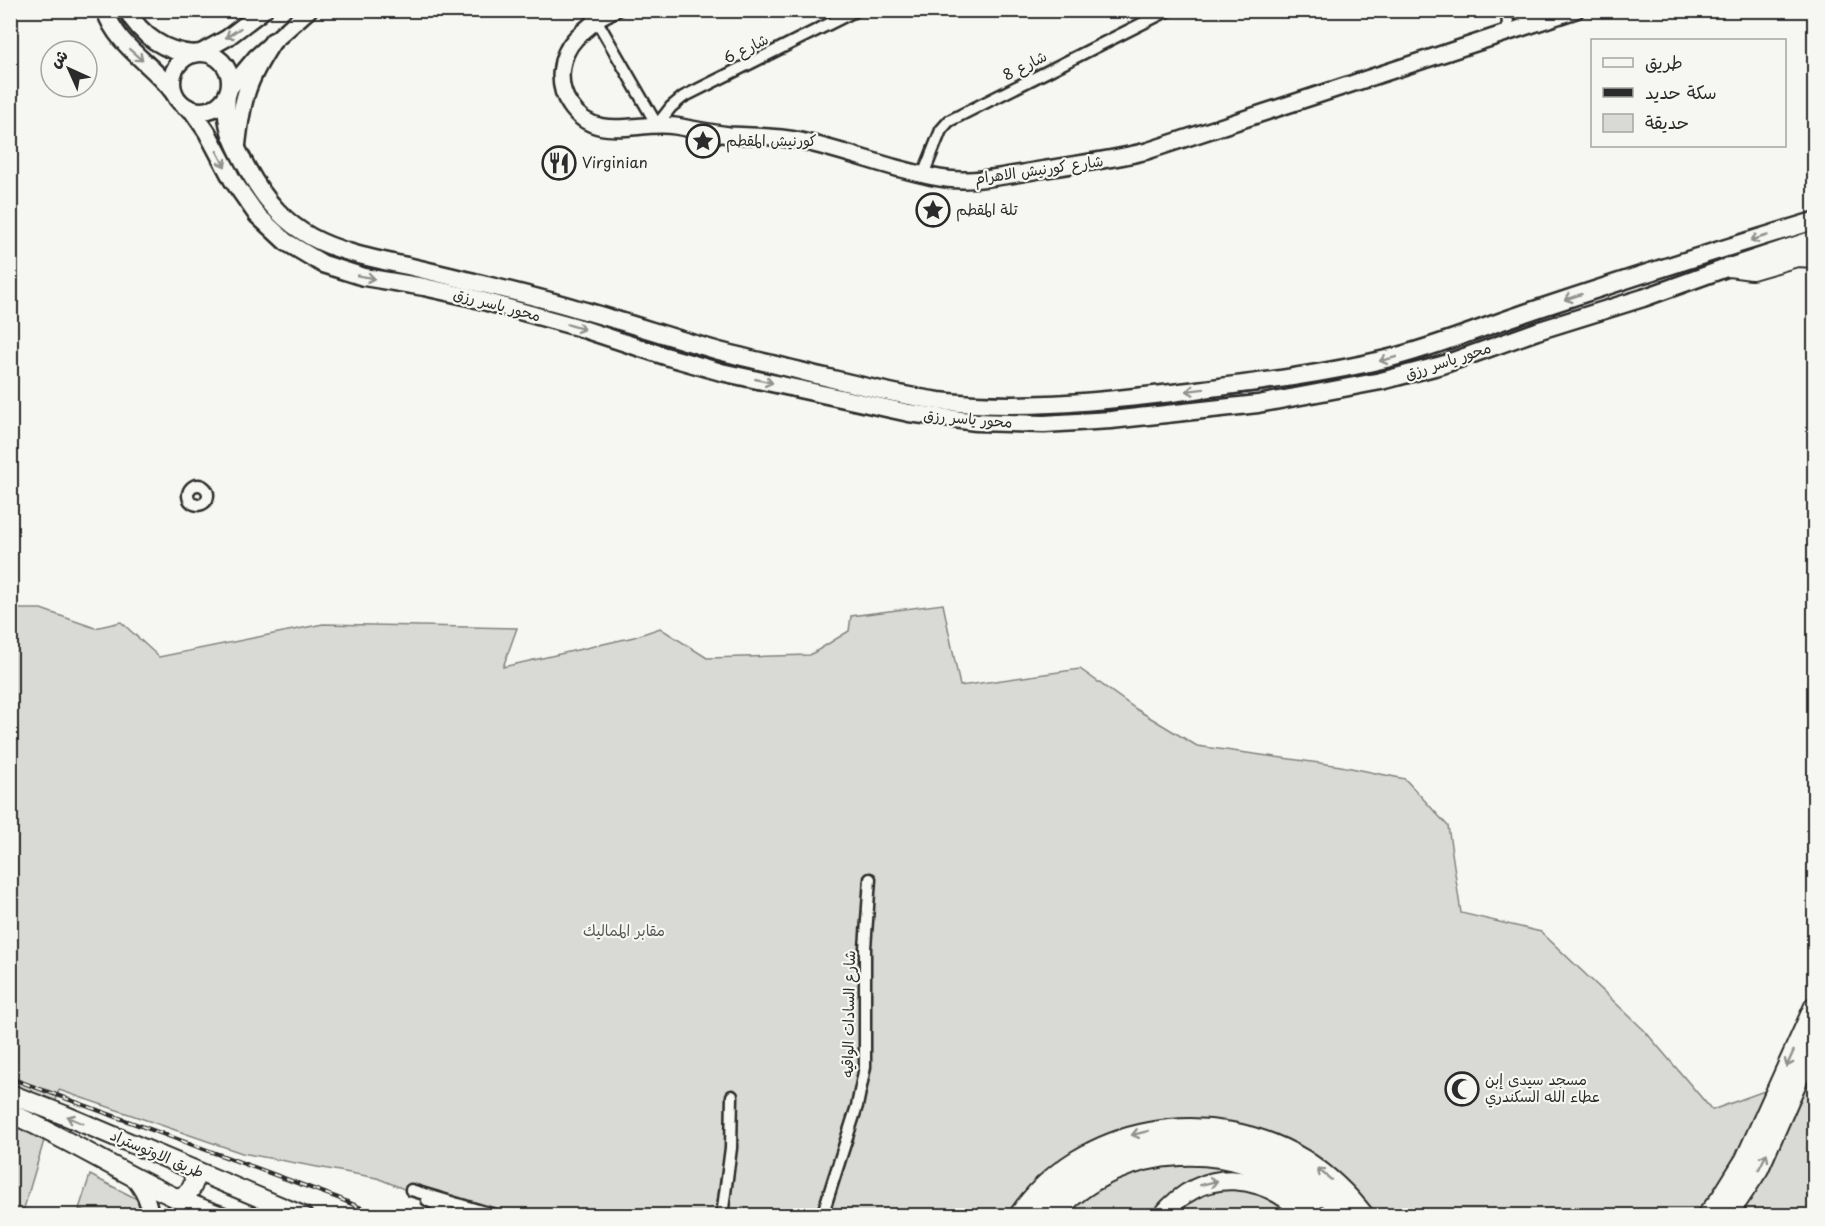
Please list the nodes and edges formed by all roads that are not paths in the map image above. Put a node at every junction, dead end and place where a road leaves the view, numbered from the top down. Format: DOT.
graph roads {
  1 [pos="105,10"];
  2 [pos="127,10"];
  3 [pos="264,10"];
  4 [pos="309,10"];
  5 [pos="618,10"];
  6 [pos="857,10"];
  7 [pos="1169,10"];
  8 [pos="1506,10"];
  9 [pos="1512,10"];
  10 [pos="1576,10"];
  11 [pos="601,16"];
  12 [pos="1539,23"];
  13 [pos="1505,34"];
  14 [pos="273,41"];
  15 [pos="197,54"];
  16 [pos="228,92"];
  17 [pos="174,93"];
  18 [pos="191,109"];
  19 [pos="657,125"];
  20 [pos="237,149"];
  21 [pos="923,175"];
  22 [pos="1815,221"];
  23 [pos="1815,240"];
  24 [pos="1815,258"];
  25 [pos="1729,267"];
  26 [pos="870,879"];
  27 [pos="1815,1006"];
  28 [pos="1815,1044"];
  29 [pos="10,1094"];
  30 [pos="732,1096"];
  31 [pos="10,1113"];
  32 [pos="191,1169"];
  33 [pos="133,1177"];
  34 [pos="232,1185"];
  35 [pos="176,1198"];
  36 [pos="1727,1208"];
  37 [pos="213,1213"];
  38 [pos="150,1215"];
  39 [pos="169,1215"];
  40 [pos="303,1215"];
  41 [pos="455,1215"];
  42 [pos="498,1215"];
  43 [pos="722,1215"];
  44 [pos="822,1215"];
  45 [pos="1018,1215"];
  46 [pos="1037,1215"];
  47 [pos="1053,1215"];
  48 [pos="1162,1215"];
  49 [pos="1306,1215"];
  50 [pos="1329,1215"];
  51 [pos="1347,1215"];
  52 [pos="1365,1215"];
  53 [pos="1706,1215"];
  1 -- 17 [label="main road, one-way"];
  2 -- 15 [label="main road"];
  3 -- 15 [label="street, one-way"];
  4 -- 14 [label="street"];
  5 -- 11 [label="street"];
  6 -- 19 [label="street, شارع 6"];
  7 -- 21 [label="street, شارع 8"];
  8 -- 13 [label="street"];
  9 -- 12 [label="street"];
  10 -- 12 [label="street, شارع كورنيش الاهرام"];
  11 -- 19 [label="street"];
  11 -- 19 [label="street, شارع كورنيش الاهرام"];
  12 -- 13 [label="street, شارع كورنيش الاهرام"];
  13 -- 21 [label="street, شارع كورنيش الاهرام"];
  14 -- 16 [label="street"];
  14 -- 20 [label="main road"];
  15 -- 16 [label="main road"];
  15 -- 17 [label="main road"];
  16 -- 18 [label="main road"];
  16 -- 20 [label="main road, محور ياسر رزق"];
  17 -- 18 [label="main road"];
  18 -- 25 [label="main road, محور ياسر رزق, one-way"];
  19 -- 21 [label="street, شارع كورنيش الاهرام"];
  22 -- 20 [label="main road, محور ياسر رزق, one-way"];
  23 -- 25 [label="main road, محور ياسر رزق"];
  24 -- 25 [label="highway"];
  26 -- 44 [label="street, شارع السادات الواقيه"];
  27 -- 36 [label="highway, one-way"];
  36 -- 28 [label="highway, one-way"];
  32 -- 29 [label="highway, طريق الاوتوستراد, one-way"];
  30 -- 43 [label="street"];
  31 -- 33 [label="highway, طريق الاوتوستراد"];
  32 -- 34 [label="highway, طريق الاوتوستراد"];
  32 -- 35 [label="highway"];
  33 -- 35 [label="highway, طريق الاوتوستراد"];
  33 -- 38 [label="street"];
  34 -- 37 [label="highway"];
  34 -- 40 [label="highway, طريق الاوتوستراد"];
  35 -- 37 [label="highway, طريق الاوتوستراد"];
  36 -- 53 [label="highway"];
  37 -- 39 [label="street"];
  41 -- 42 [label="street"];
  52 -- 45 [label="highway, one-way"];
  46 -- 51 [label="highway"];
  47 -- 50 [label="highway"];
  48 -- 49 [label="highway, one-way"];
}
